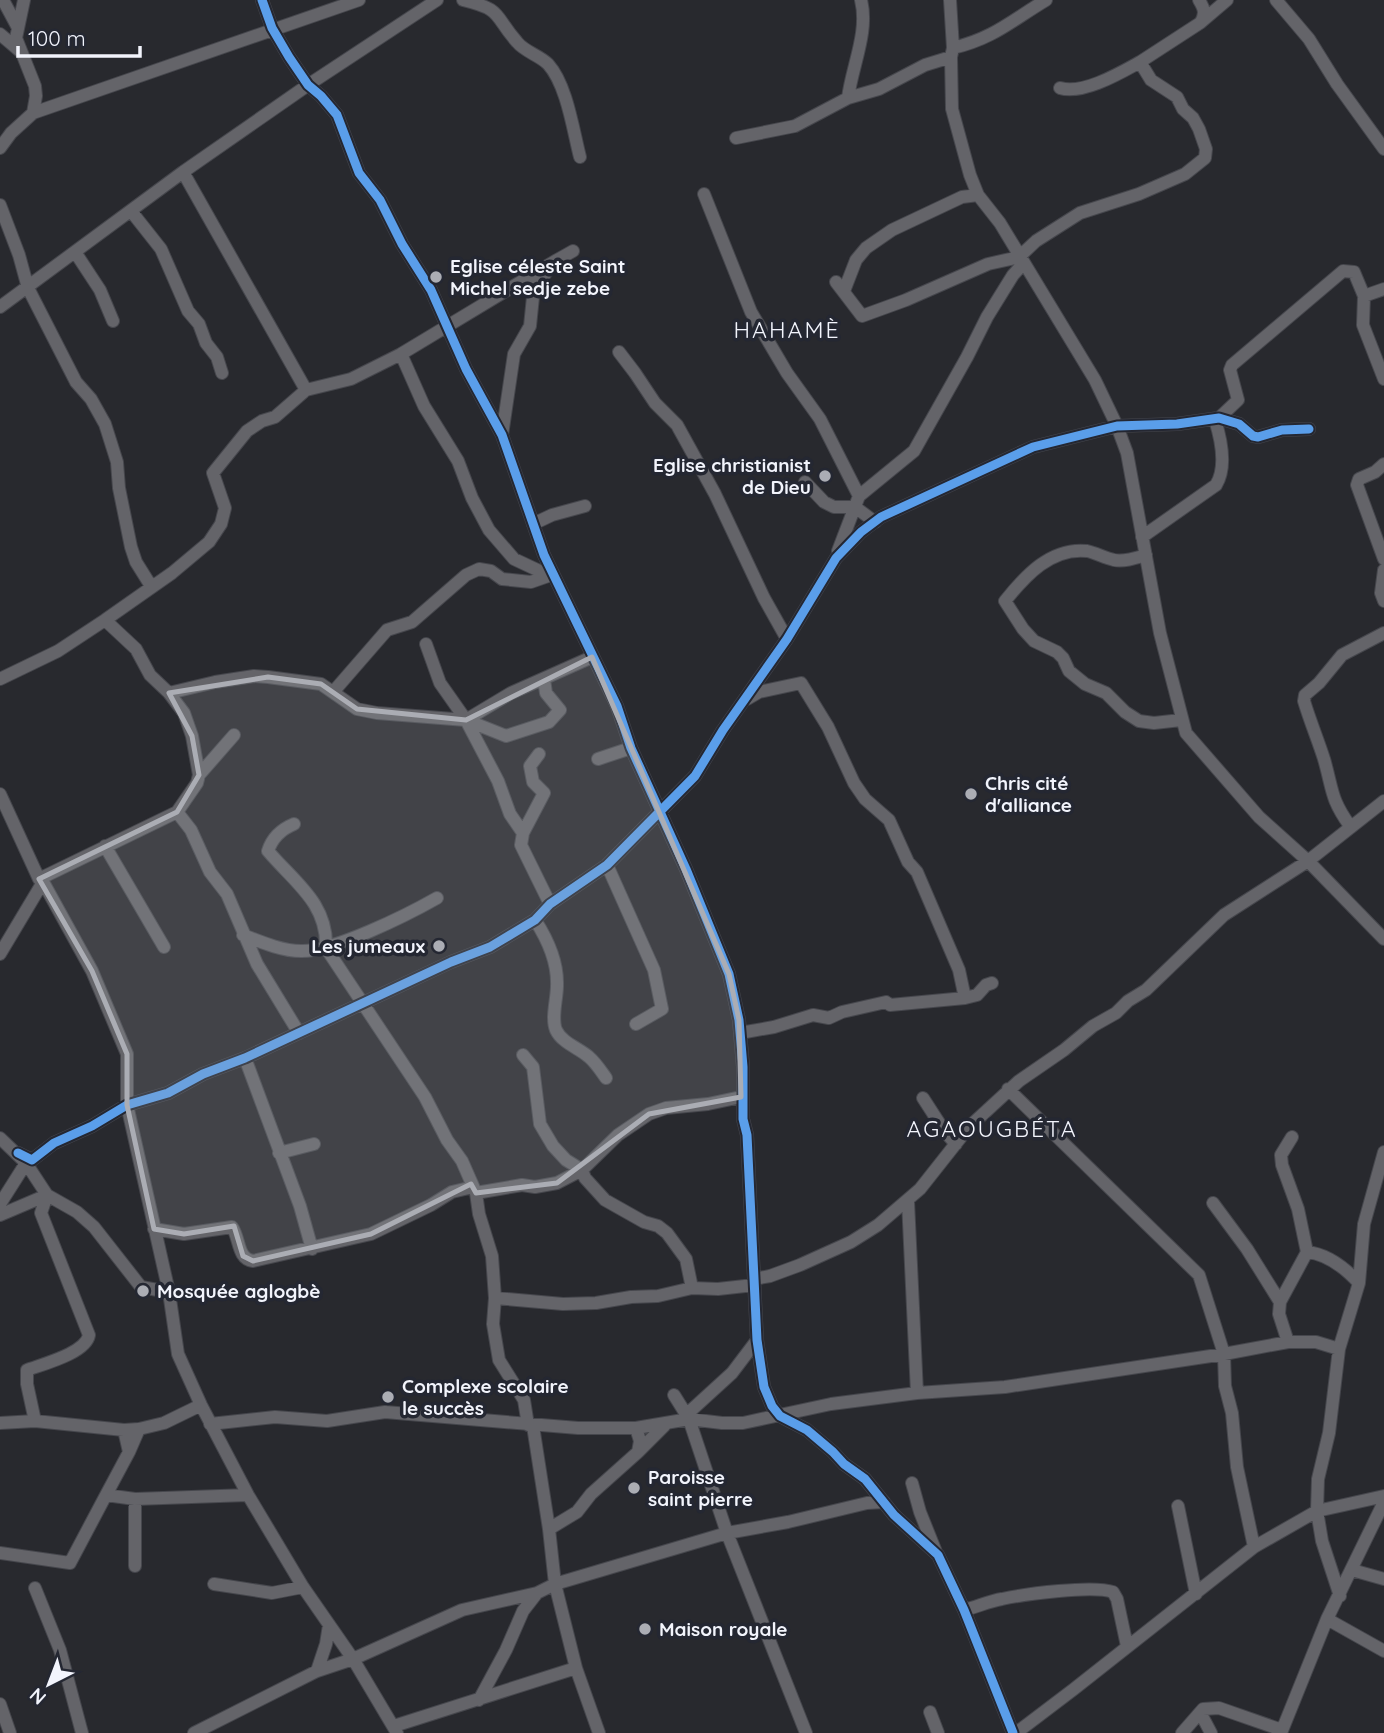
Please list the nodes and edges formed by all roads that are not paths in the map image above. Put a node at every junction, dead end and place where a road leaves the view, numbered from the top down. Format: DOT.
graph roads {
  1 [pos="3,0"];
  2 [pos="24,0"];
  3 [pos="262,0"];
  4 [pos="359,0"];
  5 [pos="437,0"];
  6 [pos="463,0"];
  7 [pos="861,0"];
  8 [pos="950,0"];
  9 [pos="1046,0"];
  10 [pos="1199,0"];
  11 [pos="1227,0"];
  12 [pos="1276,0"];
  13 [pos="1200,23"];
  14 [pos="18,28"];
  15 [pos="272,28"];
  16 [pos="0,34"];
  17 [pos="21,52"];
  18 [pos="952,52"];
  19 [pos="1140,62"];
  20 [pos="307,85"];
  21 [pos="1060,88"];
  22 [pos="848,98"];
  23 [pos="33,113"];
  24 [pos="736,138"];
  25 [pos="0,148"];
  26 [pos="1384,149"];
  27 [pos="580,157"];
  28 [pos="183,172"];
  29 [pos="704,194"];
  30 [pos="978,195"];
  31 [pos="0,205"];
  32 [pos="131,211"];
  33 [pos="573,251"];
  34 [pos="75,252"];
  35 [pos="557,260"];
  36 [pos="1021,260"];
  37 [pos="28,288"];
  38 [pos="1384,289"];
  39 [pos="1364,296"];
  40 [pos="0,307"];
  41 [pos="113,321"];
  42 [pos="447,326"];
  43 [pos="618,352"];
  44 [pos="401,354"];
  45 [pos="222,373"];
  46 [pos="1384,379"];
  47 [pos="306,390"];
  48 [pos="1217,419"];
  49 [pos="1117,426"];
  50 [pos="1309,429"];
  51 [pos="502,435"];
  52 [pos="1384,464"];
  53 [pos="804,482"];
  54 [pos="857,501"];
  55 [pos="585,506"];
  56 [pos="875,522"];
  57 [pos="533,524"];
  58 [pos="1142,537"];
  59 [pos="1146,555"];
  60 [pos="836,558"];
  61 [pos="1384,559"];
  62 [pos="1384,570"];
  63 [pos="551,575"];
  64 [pos="151,586"];
  65 [pos="1384,601"];
  66 [pos="106,620"];
  67 [pos="1384,632"];
  68 [pos="787,639"];
  69 [pos="426,644"];
  70 [pos="592,657"];
  71 [pos="0,679"];
  72 [pos="544,679"];
  73 [pos="334,691"];
  74 [pos="169,693"];
  75 [pos="746,700"];
  76 [pos="466,719"];
  77 [pos="1181,720"];
  78 [pos="234,735"];
  79 [pos="631,748"];
  80 [pos="539,754"];
  81 [pos="598,759"];
  82 [pos="199,775"];
  83 [pos="0,794"];
  84 [pos="1384,801"];
  85 [pos="177,812"];
  86 [pos="4,814"];
  87 [pos="659,814"];
  88 [pos="294,824"];
  89 [pos="1350,827"];
  90 [pos="523,833"];
  91 [pos="105,846"];
  92 [pos="1308,862"];
  93 [pos="607,865"];
  94 [pos="41,880"];
  95 [pos="437,898"];
  96 [pos="550,904"];
  97 [pos="535,920"];
  98 [pos="243,935"];
  99 [pos="1384,939"];
  100 [pos="164,947"];
  101 [pos="326,948"];
  102 [pos="0,954"];
  103 [pos="992,983"];
  104 [pos="965,998"];
  105 [pos="362,1004"];
  106 [pos="636,1024"];
  107 [pos="740,1033"];
  108 [pos="299,1034"];
  109 [pos="523,1055"];
  110 [pos="244,1058"];
  111 [pos="606,1078"];
  112 [pos="1009,1089"];
  113 [pos="741,1097"];
  114 [pos="923,1098"];
  115 [pos="127,1105"];
  116 [pos="1292,1137"];
  117 [pos="0,1138"];
  118 [pos="314,1144"];
  119 [pos="956,1144"];
  120 [pos="1384,1152"];
  121 [pos="279,1153"];
  122 [pos="25,1159"];
  123 [pos="582,1170"];
  124 [pos="474,1190"];
  125 [pos="47,1195"];
  126 [pos="908,1201"];
  127 [pos="1213,1203"];
  128 [pos="0,1204"];
  129 [pos="0,1215"];
  130 [pos="154,1229"];
  131 [pos="312,1249"];
  132 [pos="1307,1252"];
  133 [pos="754,1282"];
  134 [pos="1359,1283"];
  135 [pos="692,1288"];
  136 [pos="169,1292"];
  137 [pos="495,1298"];
  138 [pos="1280,1302"];
  139 [pos="757,1340"];
  140 [pos="1288,1342"];
  141 [pos="1339,1349"];
  142 [pos="1224,1354"];
  143 [pos="917,1393"];
  144 [pos="674,1395"];
  145 [pos="201,1405"];
  146 [pos="780,1416"];
  147 [pos="688,1417"];
  148 [pos="35,1421"];
  149 [pos="0,1423"];
  150 [pos="211,1424"];
  151 [pos="530,1425"];
  152 [pos="665,1425"];
  153 [pos="636,1428"];
  154 [pos="139,1429"];
  155 [pos="124,1430"];
  156 [pos="128,1452"];
  157 [pos="638,1452"];
  158 [pos="912,1483"];
  159 [pos="106,1495"];
  160 [pos="248,1495"];
  161 [pos="1384,1496"];
  162 [pos="135,1499"];
  163 [pos="884,1502"];
  164 [pos="1384,1502"];
  165 [pos="1178,1506"];
  166 [pos="1317,1511"];
  167 [pos="1297,1522"];
  168 [pos="1320,1528"];
  169 [pos="549,1529"];
  170 [pos="727,1533"];
  171 [pos="1254,1547"];
  172 [pos="0,1553"];
  173 [pos="938,1555"];
  174 [pos="135,1566"];
  175 [pos="1352,1570"];
  176 [pos="1384,1579"];
  177 [pos="214,1584"];
  178 [pos="555,1584"];
  179 [pos="303,1587"];
  180 [pos="34,1588"];
  181 [pos="537,1593"];
  182 [pos="1196,1594"];
  183 [pos="1339,1596"];
  184 [pos="964,1609"];
  185 [pos="1327,1619"];
  186 [pos="329,1625"];
  187 [pos="1127,1646"];
  188 [pos="1384,1651"];
  189 [pos="353,1659"];
  190 [pos="576,1668"];
  191 [pos="317,1671"];
  192 [pos="479,1700"];
  193 [pos="0,1704"];
  194 [pos="930,1712"];
  195 [pos="1200,1713"];
  196 [pos="395,1730"];
  197 [pos="1282,1732"];
  198 [pos="10,1733"];
  199 [pos="82,1733"];
  200 [pos="194,1733"];
  201 [pos="599,1733"];
  202 [pos="806,1733"];
  203 [pos="938,1733"];
  204 [pos="1014,1733"];
  205 [pos="1182,1733"];
  206 [pos="1211,1733"];
  1 -- 14 [label="street"];
  2 -- 14 [label="street"];
  3 -- 15 [label="street"];
  4 -- 15 [label="street"];
  5 -- 20 [label="street"];
  6 -- 27 [label="street"];
  7 -- 22 [label="street"];
  8 -- 18 [label="street"];
  9 -- 18 [label="street"];
  10 -- 13 [label="street"];
  11 -- 13 [label="street"];
  12 -- 26 [label="street"];
  13 -- 19 [label="street"];
  14 -- 17 [label="street"];
  15 -- 20 [label="street"];
  15 -- 23 [label="street"];
  16 -- 17 [label="street"];
  17 -- 23 [label="street"];
  18 -- 22 [label="street"];
  18 -- 30 [label="street"];
  19 -- 21 [label="street"];
  19 -- 36 [label="street"];
  20 -- 28 [label="street"];
  20 -- 42 [label="street"];
  22 -- 24 [label="street"];
  23 -- 25 [label="street"];
  28 -- 32 [label="street"];
  28 -- 47 [label="street"];
  29 -- 54 [label="street"];
  30 -- 36 [label="street"];
  30 -- 36 [label="street"];
  31 -- 37 [label="street"];
  32 -- 34 [label="street"];
  32 -- 45 [label="street"];
  33 -- 35 [label="street"];
  34 -- 37 [label="street"];
  34 -- 41 [label="street"];
  35 -- 42 [label="street"];
  35 -- 51 [label="street"];
  36 -- 49 [label="street"];
  36 -- 54 [label="street"];
  37 -- 40 [label="street"];
  37 -- 64 [label="street"];
  38 -- 39 [label="street"];
  39 -- 46 [label="street"];
  39 -- 48 [label="street"];
  42 -- 44 [label="street"];
  42 -- 51 [label="street"];
  43 -- 68 [label="street"];
  44 -- 47 [label="street"];
  44 -- 63 [label="street"];
  47 -- 64 [label="street"];
  48 -- 49 [label="street"];
  48 -- 50 [label="street"];
  48 -- 58 [label="street"];
  49 -- 56 [label="street"];
  49 -- 58 [label="street"];
  51 -- 57 [label="street"];
  52 -- 61 [label="street"];
  53 -- 54 [label="street"];
  54 -- 56 [label="street"];
  54 -- 60 [label="street"];
  55 -- 57 [label="street"];
  56 -- 60 [label="street"];
  57 -- 63 [label="street"];
  58 -- 59 [label="street"];
  59 -- 77 [label="street"];
  59 -- 77 [label="street"];
  60 -- 68 [label="street"];
  62 -- 65 [label="street"];
  63 -- 70 [label="street"];
  63 -- 73 [label="street"];
  64 -- 66 [label="street"];
  66 -- 71 [label="street"];
  66 -- 74 [label="street"];
  67 -- 89 [label="street"];
  68 -- 75 [label="street"];
  69 -- 76 [label="street"];
  70 -- 72 [label="street"];
  70 -- 79 [label="street"];
  72 -- 76 [label="street"];
  72 -- 76 [label="street"];
  73 -- 74 [label="street"];
  73 -- 76 [label="street"];
  74 -- 82 [label="street"];
  75 -- 87 [label="street"];
  75 -- 104 [label="street"];
  76 -- 90 [label="street"];
  77 -- 92 [label="street"];
  78 -- 82 [label="street"];
  79 -- 81 [label="street"];
  79 -- 87 [label="street"];
  80 -- 90 [label="street"];
  82 -- 85 [label="street"];
  83 -- 86 [label="street"];
  84 -- 89 [label="street"];
  85 -- 91 [label="street"];
  85 -- 98 [label="street"];
  86 -- 94 [label="street"];
  87 -- 93 [label="street"];
  87 -- 107 [label="street"];
  88 -- 101 [label="street"];
  89 -- 92 [label="street"];
  90 -- 96 [label="street"];
  91 -- 94 [label="street"];
  91 -- 100 [label="street"];
  92 -- 99 [label="street"];
  92 -- 112 [label="street"];
  93 -- 96 [label="street"];
  93 -- 106 [label="street"];
  94 -- 102 [label="street"];
  94 -- 115 [label="street"];
  95 -- 101 [label="street"];
  96 -- 97 [label="street"];
  97 -- 105 [label="street"];
  97 -- 111 [label="street"];
  98 -- 101 [label="street"];
  98 -- 108 [label="street"];
  101 -- 105 [label="street"];
  103 -- 104 [label="street"];
  104 -- 107 [label="street"];
  105 -- 108 [label="street"];
  105 -- 124 [label="street"];
  107 -- 113 [label="street"];
  108 -- 110 [label="street"];
  109 -- 123 [label="street"];
  110 -- 115 [label="street"];
  110 -- 121 [label="street"];
  112 -- 119 [label="street"];
  112 -- 142 [label="street"];
  113 -- 123 [label="street"];
  113 -- 133 [label="street"];
  114 -- 119 [label="street"];
  115 -- 122 [label="street"];
  115 -- 130 [label="street"];
  116 -- 132 [label="street"];
  117 -- 122 [label="street"];
  118 -- 121 [label="street"];
  119 -- 126 [label="street"];
  120 -- 134 [label="street"];
  121 -- 131 [label="street"];
  122 -- 125 [label="street"];
  122 -- 128 [label="street"];
  123 -- 124 [label="street"];
  123 -- 135 [label="street"];
  124 -- 131 [label="street"];
  124 -- 137 [label="street"];
  125 -- 129 [label="street"];
  125 -- 136 [label="street"];
  125 -- 148 [label="street"];
  126 -- 133 [label="street"];
  126 -- 143 [label="street"];
  127 -- 138 [label="street"];
  130 -- 131 [label="street"];
  130 -- 136 [label="street"];
  132 -- 134 [label="street"];
  132 -- 138 [label="street"];
  133 -- 135 [label="street"];
  133 -- 139 [label="street"];
  134 -- 141 [label="street"];
  135 -- 137 [label="street"];
  136 -- 145 [label="street"];
  137 -- 151 [label="street"];
  138 -- 140 [label="street"];
  139 -- 146 [label="street"];
  139 -- 147 [label="street"];
  140 -- 141 [label="street"];
  140 -- 142 [label="street"];
  141 -- 166 [label="street"];
  142 -- 143 [label="street"];
  142 -- 171 [label="street"];
  143 -- 146 [label="street"];
  144 -- 147 [label="street"];
  145 -- 150 [label="street"];
  145 -- 154 [label="street"];
  146 -- 147 [label="street"];
  146 -- 163 [label="street"];
  147 -- 152 [label="street"];
  147 -- 170 [label="street"];
  148 -- 149 [label="street"];
  148 -- 155 [label="street"];
  150 -- 151 [label="street"];
  150 -- 160 [label="street"];
  151 -- 153 [label="street"];
  151 -- 169 [label="street"];
  152 -- 153 [label="street"];
  152 -- 157 [label="street"];
  153 -- 157 [label="street"];
  154 -- 155 [label="street"];
  154 -- 156 [label="street"];
  155 -- 156 [label="street"];
  156 -- 159 [label="street"];
  157 -- 169 [label="street"];
  158 -- 173 [label="street"];
  159 -- 162 [label="street"];
  159 -- 172 [label="street"];
  160 -- 162 [label="street"];
  160 -- 179 [label="street"];
  161 -- 166 [label="street"];
  162 -- 174 [label="street"];
  163 -- 170 [label="street"];
  163 -- 173 [label="street"];
  164 -- 175 [label="street"];
  165 -- 182 [label="street"];
  166 -- 167 [label="street"];
  166 -- 168 [label="street"];
  167 -- 168 [label="street"];
  167 -- 171 [label="street"];
  168 -- 183 [label="street"];
  169 -- 178 [label="street"];
  170 -- 178 [label="street"];
  170 -- 202 [label="street"];
  171 -- 182 [label="street"];
  173 -- 184 [label="street"];
  175 -- 176 [label="street"];
  175 -- 183 [label="street"];
  177 -- 179 [label="street"];
  178 -- 181 [label="street"];
  178 -- 190 [label="street"];
  179 -- 186 [label="street"];
  180 -- 199 [label="street"];
  181 -- 189 [label="street"];
  181 -- 192 [label="street"];
  182 -- 187 [label="street"];
  183 -- 185 [label="street"];
  184 -- 187 [label="street"];
  184 -- 204 [label="street"];
  185 -- 188 [label="street"];
  185 -- 197 [label="street"];
  186 -- 189 [label="street"];
  186 -- 191 [label="street"];
  187 -- 204 [label="street"];
  189 -- 191 [label="street"];
  189 -- 196 [label="street"];
  190 -- 192 [label="street"];
  190 -- 201 [label="street"];
  191 -- 200 [label="street"];
  192 -- 196 [label="street"];
  193 -- 198 [label="street"];
  194 -- 203 [label="street"];
  195 -- 197 [label="street"];
  195 -- 205 [label="street"];
  195 -- 206 [label="street"];
}
